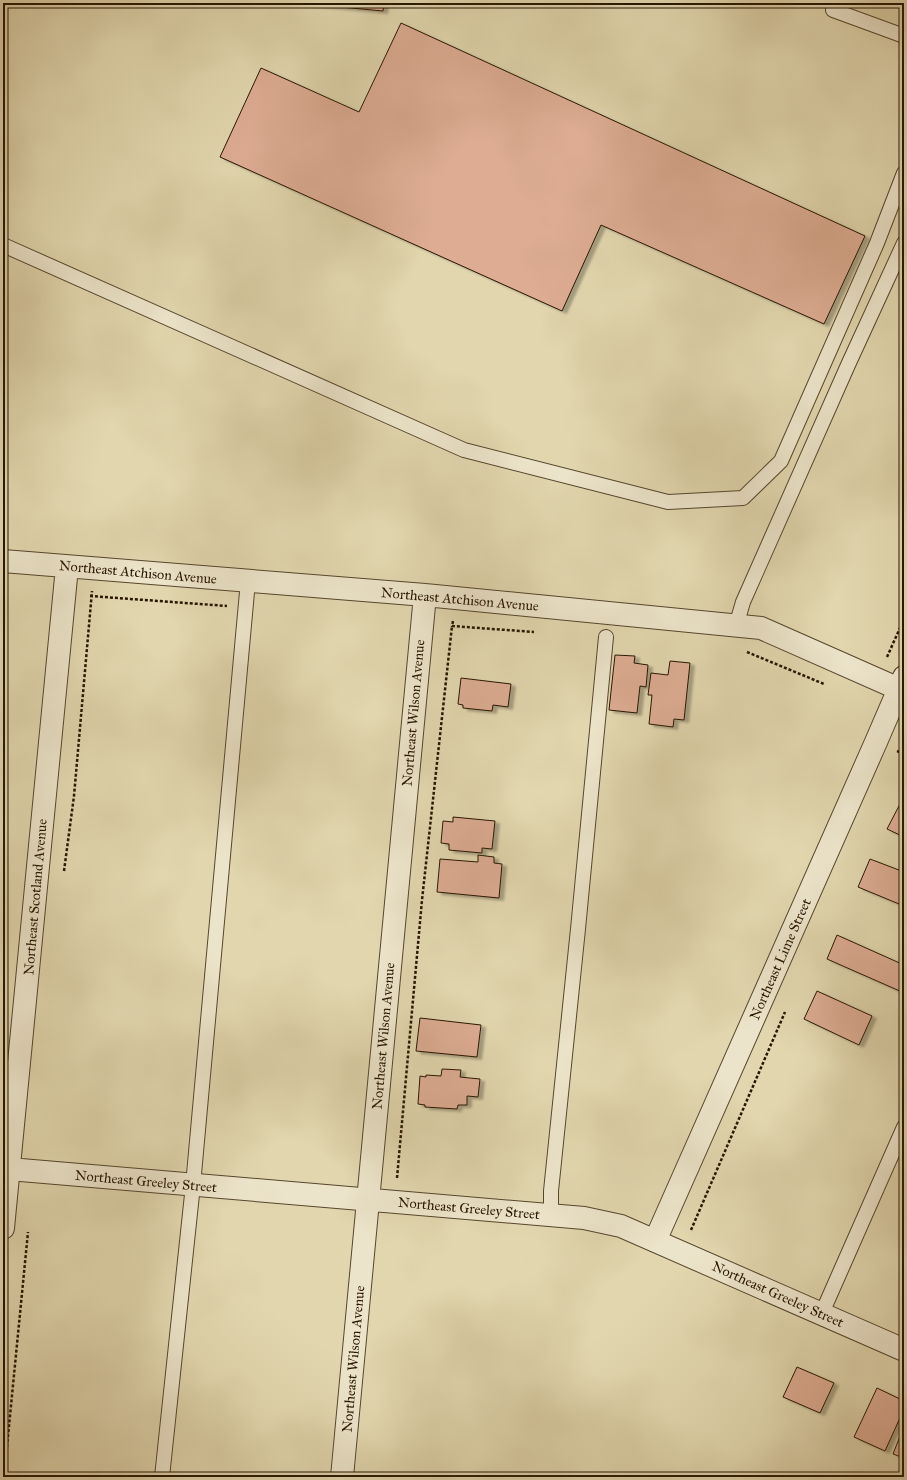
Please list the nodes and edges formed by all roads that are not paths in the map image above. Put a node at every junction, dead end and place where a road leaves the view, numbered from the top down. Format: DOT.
graph roads {
  1 [pos="833,10"];
  2 [pos="904,36"];
  3 [pos="904,173"];
  4 [pos="904,243"];
  5 [pos="3,245"];
  6 [pos="3,561"];
  7 [pos="67,566"];
  8 [pos="248,581"];
  9 [pos="425,595"];
  10 [pos="736,626"];
  11 [pos="606,637"];
  12 [pos="902,686"];
  13 [pos="904,1127"];
  14 [pos="9,1169"];
  15 [pos="193,1185"];
  16 [pos="368,1200"];
  17 [pos="550,1215"];
  18 [pos="3,1228"];
  19 [pos="655,1241"];
  20 [pos="822,1313"];
  21 [pos="904,1350"];
  22 [pos="162,1477"];
  23 [pos="342,1477"];
  1 -- 2 [label="lane"];
  3 -- 5 [label="lane"];
  4 -- 10 [label="lane"];
  6 -- 7 [label="street, Northeast Atchison Avenue"];
  7 -- 8 [label="street, Northeast Atchison Avenue"];
  7 -- 14 [label="street, Northeast Scotland Avenue"];
  8 -- 9 [label="street, Northeast Atchison Avenue"];
  8 -- 15 [label="lane"];
  9 -- 10 [label="street, Northeast Atchison Avenue"];
  9 -- 16 [label="street, Northeast Wilson Avenue"];
  10 -- 12 [label="street, Northeast Atchison Avenue"];
  11 -- 17 [label="lane"];
  12 -- 19 [label="street, Northeast Lime Street"];
  13 -- 20 [label="lane"];
  14 -- 15 [label="street, Northeast Greeley Street"];
  14 -- 18 [label="street, Northeast Scotland Avenue"];
  15 -- 16 [label="street, Northeast Greeley Street"];
  15 -- 22 [label="lane"];
  16 -- 17 [label="street, Northeast Greeley Street"];
  16 -- 23 [label="street, Northeast Wilson Avenue"];
  17 -- 19 [label="street, Northeast Greeley Street"];
  19 -- 20 [label="street, Northeast Greeley Street"];
  20 -- 21 [label="street, Northeast Greeley Street"];
}
